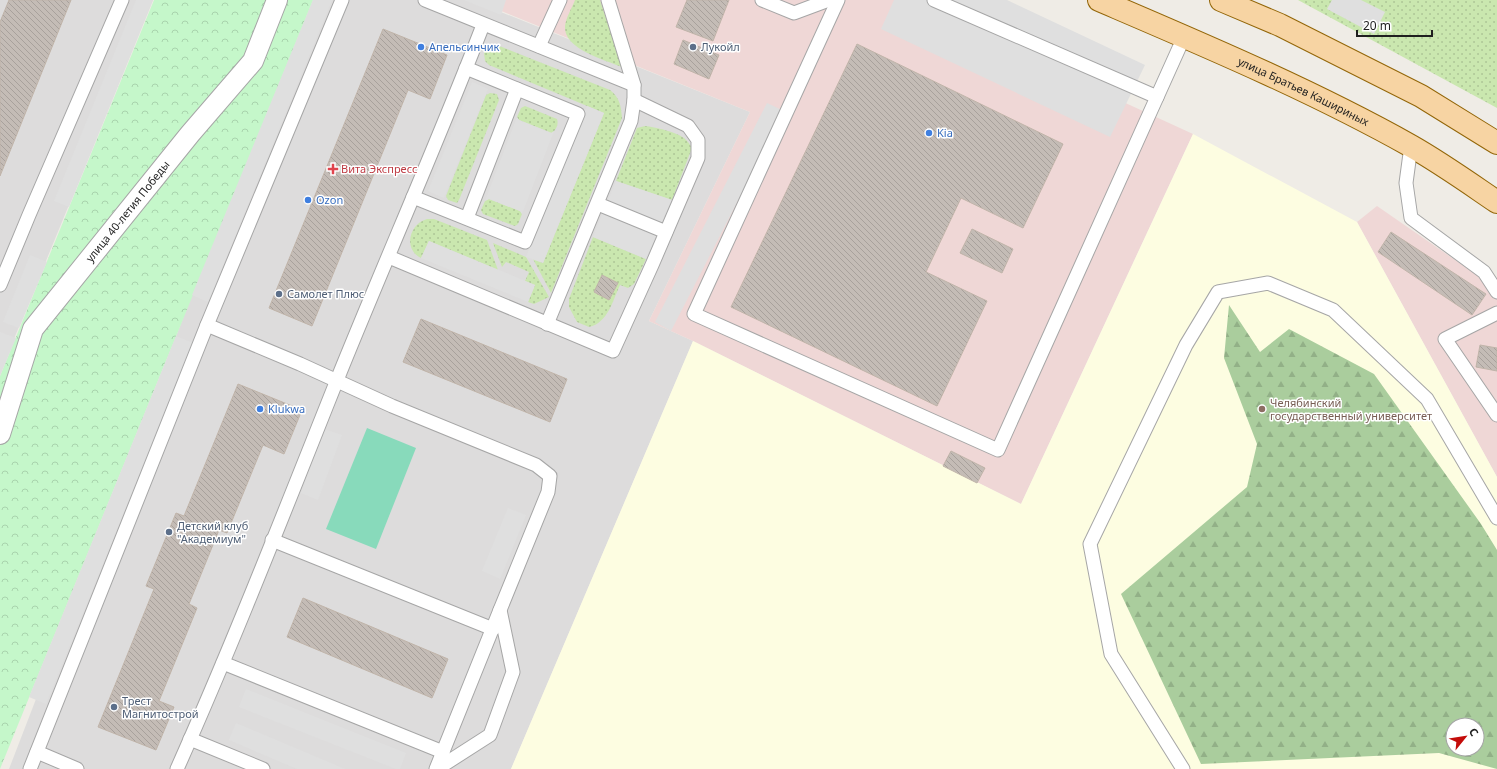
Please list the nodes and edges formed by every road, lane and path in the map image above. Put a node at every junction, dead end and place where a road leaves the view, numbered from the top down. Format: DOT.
graph roads {
  1 [pos="122,0"];
  2 [pos="277,0"];
  3 [pos="342,0"];
  4 [pos="425,0"];
  5 [pos="560,0"];
  6 [pos="608,0"];
  7 [pos="762,0"];
  8 [pos="829,0"];
  9 [pos="838,0"];
  10 [pos="934,0"];
  11 [pos="1099,0"];
  12 [pos="1221,0"];
  13 [pos="483,25"];
  14 [pos="1184,37"];
  15 [pos="539,46"];
  16 [pos="466,68"];
  17 [pos="634,85"];
  18 [pos="517,89"];
  19 [pos="1157,97"];
  20 [pos="634,100"];
  21 [pos="1497,143"];
  22 [pos="1411,146"];
  23 [pos="413,196"];
  24 [pos="1497,202"];
  25 [pos="598,204"];
  26 [pos="466,218"];
  27 [pos="666,232"];
  28 [pos="389,257"];
  29 [pos="0,285"];
  30 [pos="1497,292"];
  31 [pos="1497,313"];
  32 [pos="547,324"];
  33 [pos="207,325"];
  34 [pos="337,381"];
  35 [pos="1497,415"];
  36 [pos="0,434"];
  37 [pos="1497,518"];
  38 [pos="272,540"];
  39 [pos="500,610"];
  40 [pos="493,629"];
  41 [pos="223,663"];
  42 [pos="190,739"];
  43 [pos="36,752"];
  44 [pos="443,752"];
  45 [pos="30,769"];
  46 [pos="77,769"];
  47 [pos="177,769"];
  48 [pos="263,769"];
  49 [pos="437,769"];
  50 [pos="1183,769"];
  1 -- 29 [label="lane"];
  2 -- 36 [label="street, улица 40-летия Победы"];
  3 -- 33 [label="lane"];
  4 -- 13 [label="lane"];
  5 -- 15 [label="lane"];
  6 -- 17 [label="lane"];
  7 -- 8 [label="lane"];
  9 -- 19 [label="lane"];
  10 -- 19 [label="lane"];
  11 -- 14 [label="main road, улица Братьев Кашириных"];
  12 -- 21 [label="main road"];
  13 -- 15 [label="lane"];
  13 -- 16 [label="lane"];
  14 -- 19 [label="lane"];
  14 -- 22 [label="main road, улица Братьев Кашириных"];
  15 -- 17 [label="lane"];
  16 -- 18 [label="lane"];
  16 -- 23 [label="lane"];
  17 -- 20 [label="lane"];
  18 -- 26 [label="lane"];
  18 -- 26 [label="lane"];
  20 -- 25 [label="lane"];
  20 -- 27 [label="lane"];
  22 -- 24 [label="main road, улица Братьев Кашириных"];
  22 -- 30 [label="lane"];
  23 -- 26 [label="lane"];
  23 -- 28 [label="lane"];
  25 -- 27 [label="lane"];
  25 -- 32 [label="lane"];
  27 -- 32 [label="lane"];
  28 -- 32 [label="lane"];
  28 -- 34 [label="lane"];
  31 -- 35 [label="lane"];
  33 -- 34 [label="lane"];
  33 -- 43 [label="lane"];
  34 -- 38 [label="lane"];
  34 -- 39 [label="lane"];
  37 -- 50 [label="lane"];
  38 -- 40 [label="lane"];
  38 -- 41 [label="lane"];
  39 -- 40 [label="lane"];
  39 -- 49 [label="lane"];
  40 -- 44 [label="lane"];
  41 -- 42 [label="lane"];
  41 -- 44 [label="lane"];
  42 -- 47 [label="lane"];
  42 -- 48 [label="lane"];
  43 -- 45 [label="lane"];
  43 -- 46 [label="lane"];
  44 -- 49 [label="lane"];
}
